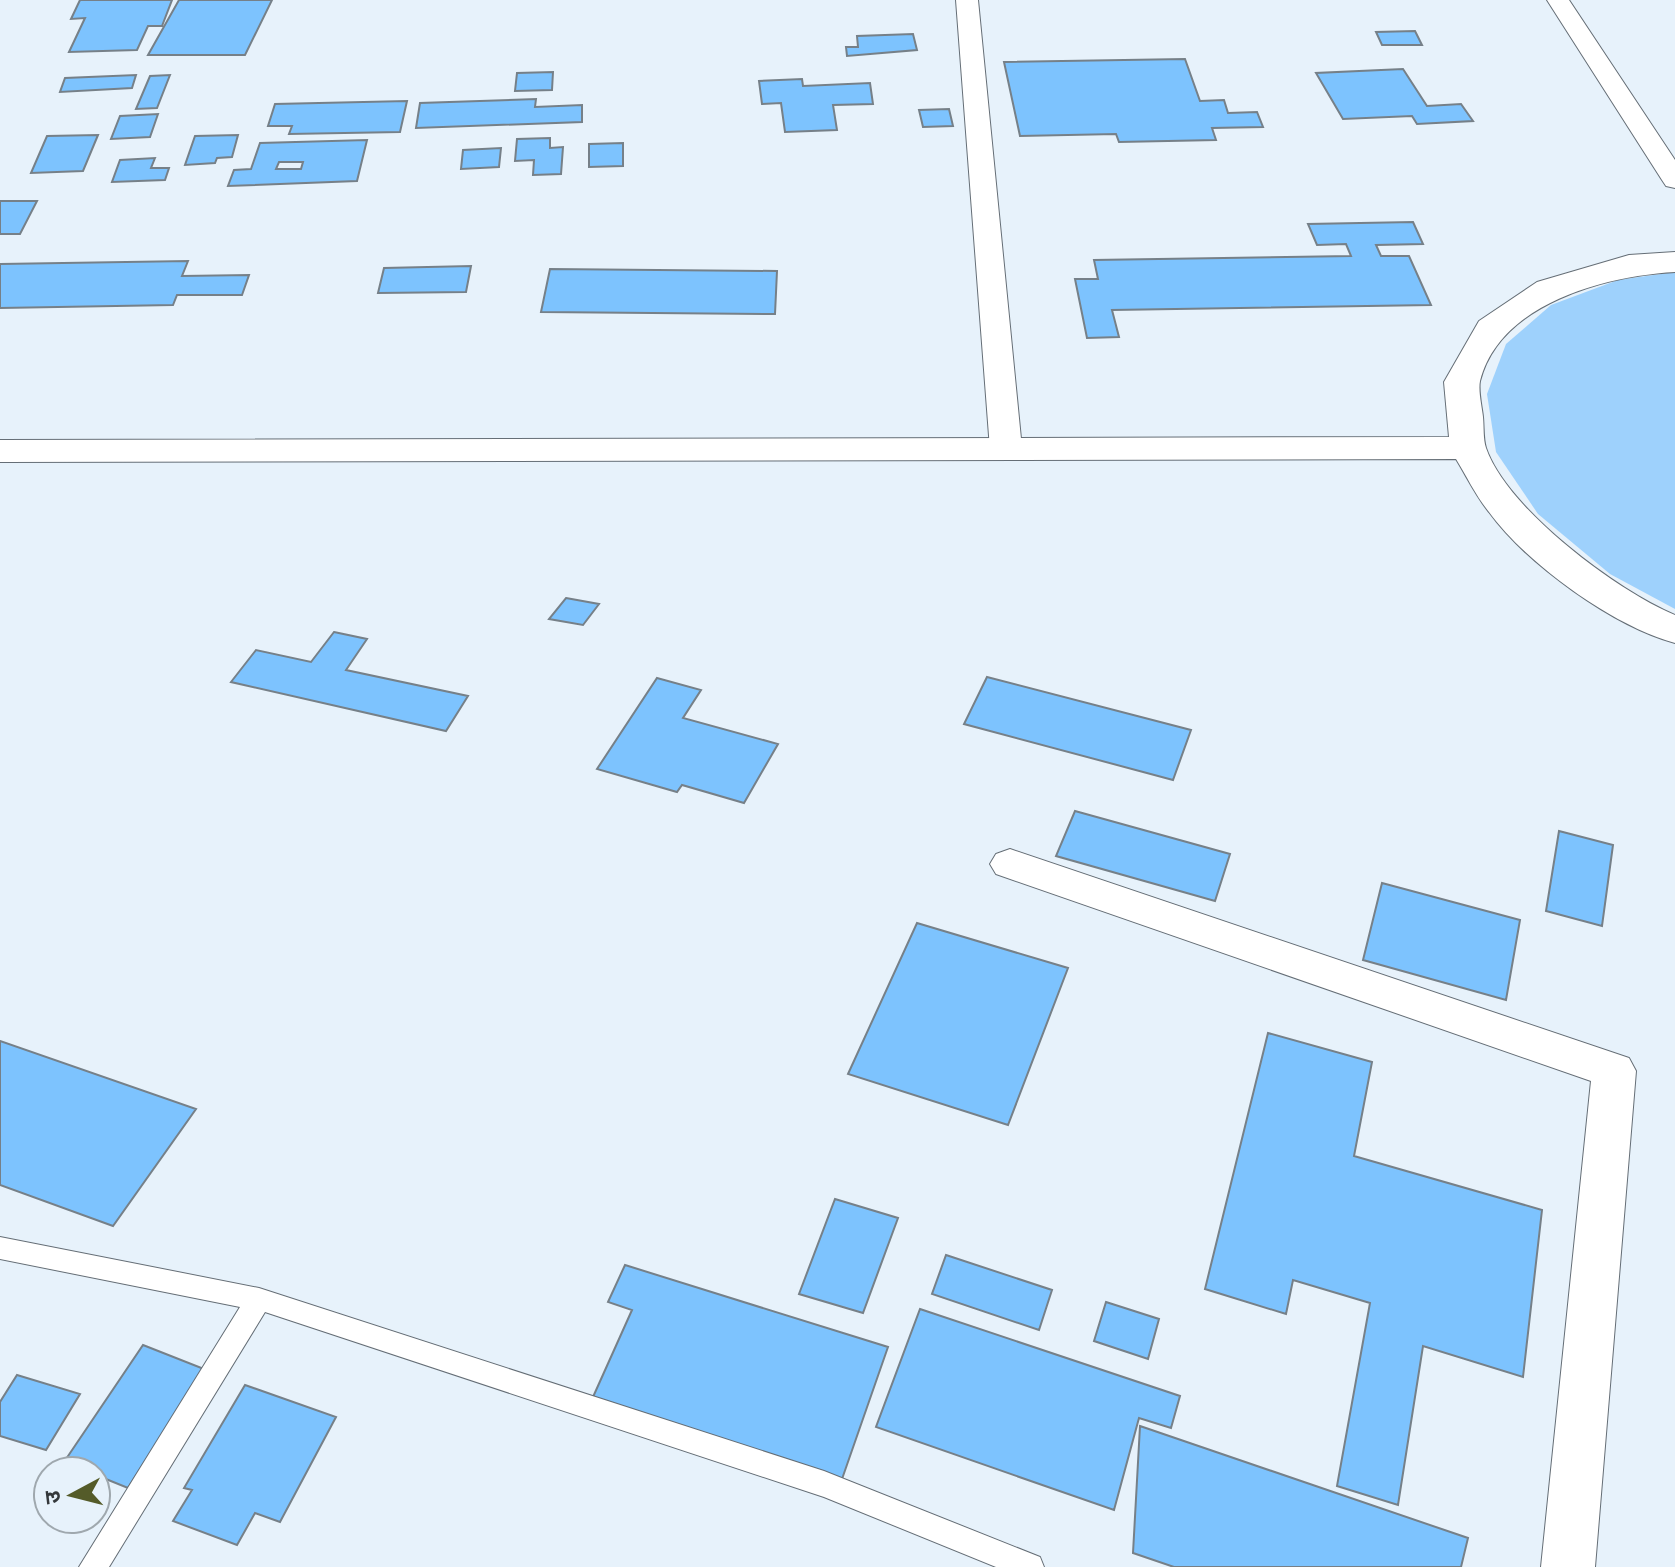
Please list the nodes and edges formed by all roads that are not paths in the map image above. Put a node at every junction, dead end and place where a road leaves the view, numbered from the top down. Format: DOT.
graph roads {
  1 [pos="967,0"];
  2 [pos="1558,0"];
  3 [pos="1675,180"];
  4 [pos="1675,262"];
  5 [pos="1468,448"];
  6 [pos="1006,449"];
  7 [pos="0,451"];
  8 [pos="1675,630"];
  9 [pos="1010,864"];
  10 [pos="0,1248"];
  11 [pos="259,1299"];
  12 [pos="93,1567"];
  13 [pos="1030,1567"];
  14 [pos="1568,1567"];
  1 -- 6 [label="street"];
  2 -- 3 [label="street"];
  4 -- 5 [label="street"];
  5 -- 6 [label="street"];
  5 -- 8 [label="street"];
  6 -- 7 [label="street"];
  9 -- 14 [label="street"];
  10 -- 11 [label="lane"];
  11 -- 12 [label="lane"];
  11 -- 13 [label="lane"];
}
